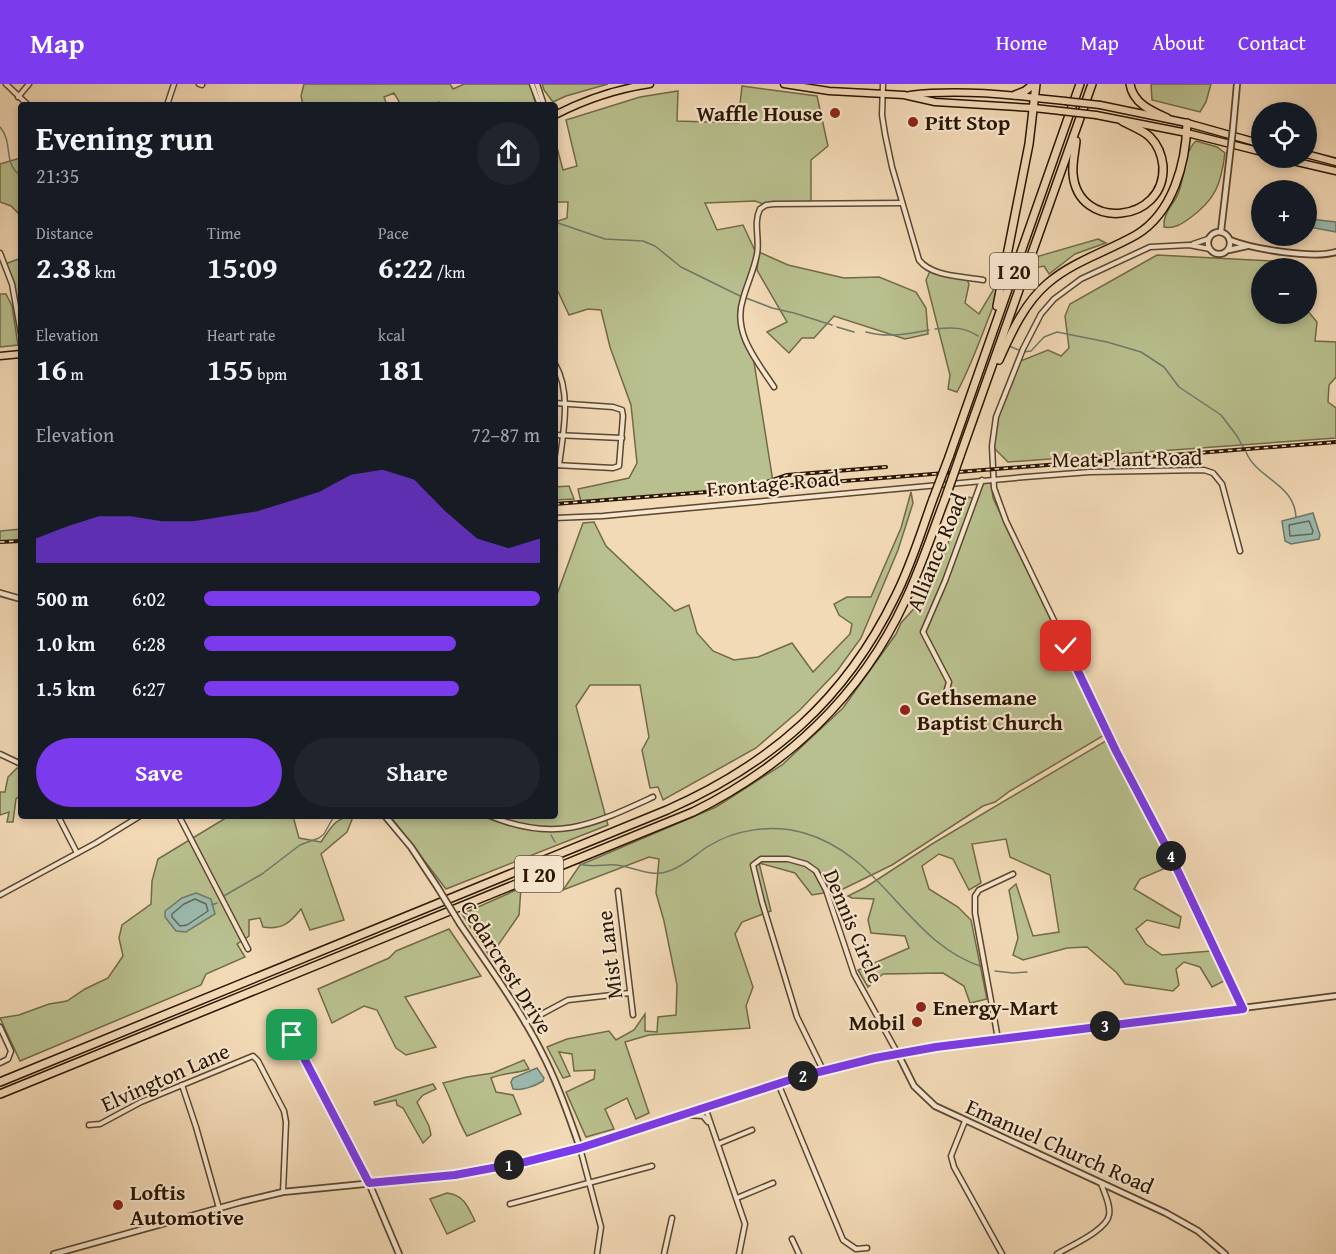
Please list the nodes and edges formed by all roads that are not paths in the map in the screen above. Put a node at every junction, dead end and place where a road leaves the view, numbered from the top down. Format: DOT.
graph roads {
  1 [pos="6,84"];
  2 [pos="29,84"];
  3 [pos="174,84"];
  4 [pos="532,84"];
  5 [pos="537,84"];
  6 [pos="650,84"];
  7 [pos="784,84"];
  8 [pos="883,84"];
  9 [pos="1035,84"];
  10 [pos="1080,84"];
  11 [pos="1092,84"];
  12 [pos="1130,84"];
  13 [pos="1238,84"];
  14 [pos="636,85"];
  15 [pos="883,94"];
  16 [pos="904,95"];
  17 [pos="1015,95"];
  18 [pos="18,97"];
  19 [pos="1036,98"];
  20 [pos="24,102"];
  21 [pos="168,102"];
  22 [pos="539,102"];
  23 [pos="543,102"];
  24 [pos="1034,108"];
  25 [pos="558,114"];
  26 [pos="1167,118"];
  27 [pos="1122,120"];
  28 [pos="1187,123"];
  29 [pos="1078,125"];
  30 [pos="1187,133"];
  31 [pos="1251,141"];
  32 [pos="1251,149"];
  33 [pos="1317,157"];
  34 [pos="1336,162"];
  35 [pos="1317,167"];
  36 [pos="1336,171"];
  37 [pos="902,203"];
  38 [pos="1221,231"];
  39 [pos="1208,239"];
  40 [pos="1230,240"];
  41 [pos="1189,245"];
  42 [pos="1246,246"];
  43 [pos="1210,249"];
  44 [pos="1227,251"];
  45 [pos="1336,252"];
  46 [pos="0,253"];
  47 [pos="983,280"];
  48 [pos="18,317"];
  49 [pos="992,331"];
  50 [pos="18,354"];
  51 [pos="0,356"];
  52 [pos="558,371"];
  53 [pos="774,387"];
  54 [pos="558,403"];
  55 [pos="564,404"];
  56 [pos="978,409"];
  57 [pos="558,435"];
  58 [pos="562,435"];
  59 [pos="622,438"];
  60 [pos="558,459"];
  61 [pos="558,465"];
  62 [pos="993,479"];
  63 [pos="982,480"];
  64 [pos="558,518"];
  65 [pos="1240,551"];
  66 [pos="0,593"];
  67 [pos="18,598"];
  68 [pos="944,700"];
  69 [pos="0,754"];
  70 [pos="18,763"];
  71 [pos="653,797"];
  72 [pos="60,819"];
  73 [pos="135,819"];
  74 [pos="180,819"];
  75 [pos="388,819"];
  76 [pos="498,819"];
  77 [pos="77,853"];
  78 [pos="1012,874"];
  79 [pos="618,891"];
  80 [pos="0,895"];
  81 [pos="248,949"];
  82 [pos="630,993"];
  83 [pos="1336,996"];
  84 [pos="1243,1009"];
  85 [pos="283,1013"];
  86 [pos="633,1015"];
  87 [pos="525,1023"];
  88 [pos="0,1027"];
  89 [pos="998,1039"];
  90 [pos="898,1054"];
  91 [pos="0,1063"];
  92 [pos="823,1070"];
  93 [pos="0,1082"];
  94 [pos="778,1083"];
  95 [pos="182,1085"];
  96 [pos="0,1094"];
  97 [pos="705,1107"];
  98 [pos="677,1116"];
  99 [pos="965,1121"];
  100 [pos="89,1125"];
  101 [pos="712,1127"];
  102 [pos="752,1130"];
  103 [pos="718,1144"];
  104 [pos="580,1148"];
  105 [pos="652,1166"];
  106 [pos="1101,1182"];
  107 [pos="369,1183"];
  108 [pos="590,1183"];
  109 [pos="773,1183"];
  110 [pos="283,1192"];
  111 [pos="737,1198"];
  112 [pos="510,1204"];
  113 [pos="219,1208"];
  114 [pos="672,1218"];
  115 [pos="792,1239"];
  116 [pos="867,1248"];
  117 [pos="54,1254"];
  118 [pos="399,1254"];
  119 [pos="597,1254"];
  120 [pos="663,1254"];
  121 [pos="739,1254"];
  122 [pos="799,1254"];
  123 [pos="1002,1254"];
  124 [pos="1057,1254"];
  125 [pos="1225,1254"];
  1 -- 18 [label="street"];
  2 -- 18 [label="street"];
  3 -- 21 [label="street"];
  4 -- 22 [label="street"];
  5 -- 23 [label="street"];
  6 -- 14 [label="main road"];
  7 -- 15 [label="main road"];
  8 -- 15 [label="street"];
  9 -- 17 [label="highway"];
  9 -- 19 [label="highway"];
  10 -- 49 [label="highway, I 20"];
  11 -- 29 [label="highway, I 20"];
  12 -- 26 [label="highway"];
  13 -- 38 [label="street, bridge"];
  14 -- 25 [label="main road"];
  15 -- 16 [label="main road"];
  15 -- 37 [label="street"];
  16 -- 17 [label="main road"];
  16 -- 24 [label="main road"];
  17 -- 19 [label="main road"];
  18 -- 20 [label="street"];
  19 -- 24 [label="highway"];
  19 -- 26 [label="main road, bridge"];
  24 -- 27 [label="main road, bridge"];
  24 -- 49 [label="highway"];
  26 -- 28 [label="main road"];
  27 -- 29 [label="highway"];
  27 -- 30 [label="main road"];
  28 -- 30 [label="highway"];
  28 -- 31 [label="main road"];
  29 -- 56 [label="highway, I 20"];
  30 -- 32 [label="main road"];
  30 -- 56 [label="highway"];
  33 -- 34 [label="main road"];
  35 -- 36 [label="main road"];
  37 -- 47 [label="street"];
  37 -- 53 [label="street"];
  38 -- 39 [label="street"];
  38 -- 40 [label="street"];
  39 -- 41 [label="street"];
  39 -- 43 [label="street"];
  40 -- 42 [label="street"];
  40 -- 44 [label="street"];
  41 -- 43 [label="street"];
  41 -- 62 [label="street"];
  42 -- 44 [label="street"];
  42 -- 45 [label="street"];
  43 -- 44 [label="street"];
  46 -- 48 [label="street"];
  49 -- 93 [label="highway, I 20, bridge"];
  50 -- 51 [label="main road"];
  52 -- 55 [label="street"];
  54 -- 55 [label="street"];
  55 -- 58 [label="street"];
  55 -- 59 [label="street"];
  56 -- 96 [label="highway, I 20, bridge"];
  57 -- 58 [label="street"];
  58 -- 59 [label="street"];
  58 -- 60 [label="street"];
  59 -- 61 [label="street"];
  62 -- 63 [label="street, Frontage Road"];
  62 -- 65 [label="street, Meat Plant Road"];
  62 -- 84 [label="street"];
  63 -- 64 [label="street, Frontage Road"];
  63 -- 68 [label="street, Alliance Road"];
  66 -- 67 [label="street"];
  69 -- 70 [label="street"];
  71 -- 76 [label="street"];
  72 -- 77 [label="street"];
  73 -- 77 [label="street"];
  74 -- 81 [label="street"];
  75 -- 87 [label="street, Cedarcrest Drive, bridge"];
  77 -- 80 [label="street"];
  78 -- 89 [label="street"];
  79 -- 82 [label="street, Mist Lane"];
  82 -- 86 [label="street, Mist Lane"];
  82 -- 87 [label="street"];
  83 -- 84 [label="street"];
  84 -- 89 [label="street"];
  85 -- 107 [label="street"];
  87 -- 104 [label="street, Cedarcrest Drive"];
  88 -- 91 [label="street"];
  89 -- 90 [label="street"];
  90 -- 92 [label="street"];
  90 -- 92 [label="street, Dennis Circle"];
  90 -- 99 [label="street, Emanuel Church Road"];
  92 -- 94 [label="street"];
  94 -- 97 [label="street"];
  94 -- 116 [label="street"];
  95 -- 100 [label="street, Elvington Lane"];
  95 -- 110 [label="street, Elvington Lane"];
  95 -- 113 [label="street"];
  97 -- 98 [label="street"];
  97 -- 101 [label="street"];
  98 -- 101 [label="street"];
  98 -- 104 [label="street"];
  99 -- 106 [label="street, Emanuel Church Road"];
  99 -- 123 [label="street"];
  101 -- 103 [label="street"];
  102 -- 103 [label="street"];
  103 -- 111 [label="street"];
  104 -- 107 [label="street"];
  104 -- 108 [label="street"];
  105 -- 108 [label="street"];
  106 -- 124 [label="street"];
  106 -- 125 [label="street, Emanuel Church Road"];
  107 -- 110 [label="street"];
  107 -- 118 [label="street"];
  108 -- 112 [label="street"];
  108 -- 119 [label="street"];
  109 -- 111 [label="street"];
  110 -- 113 [label="street"];
  111 -- 121 [label="street"];
  113 -- 117 [label="street"];
  114 -- 120 [label="street"];
  115 -- 122 [label="street"];
}
